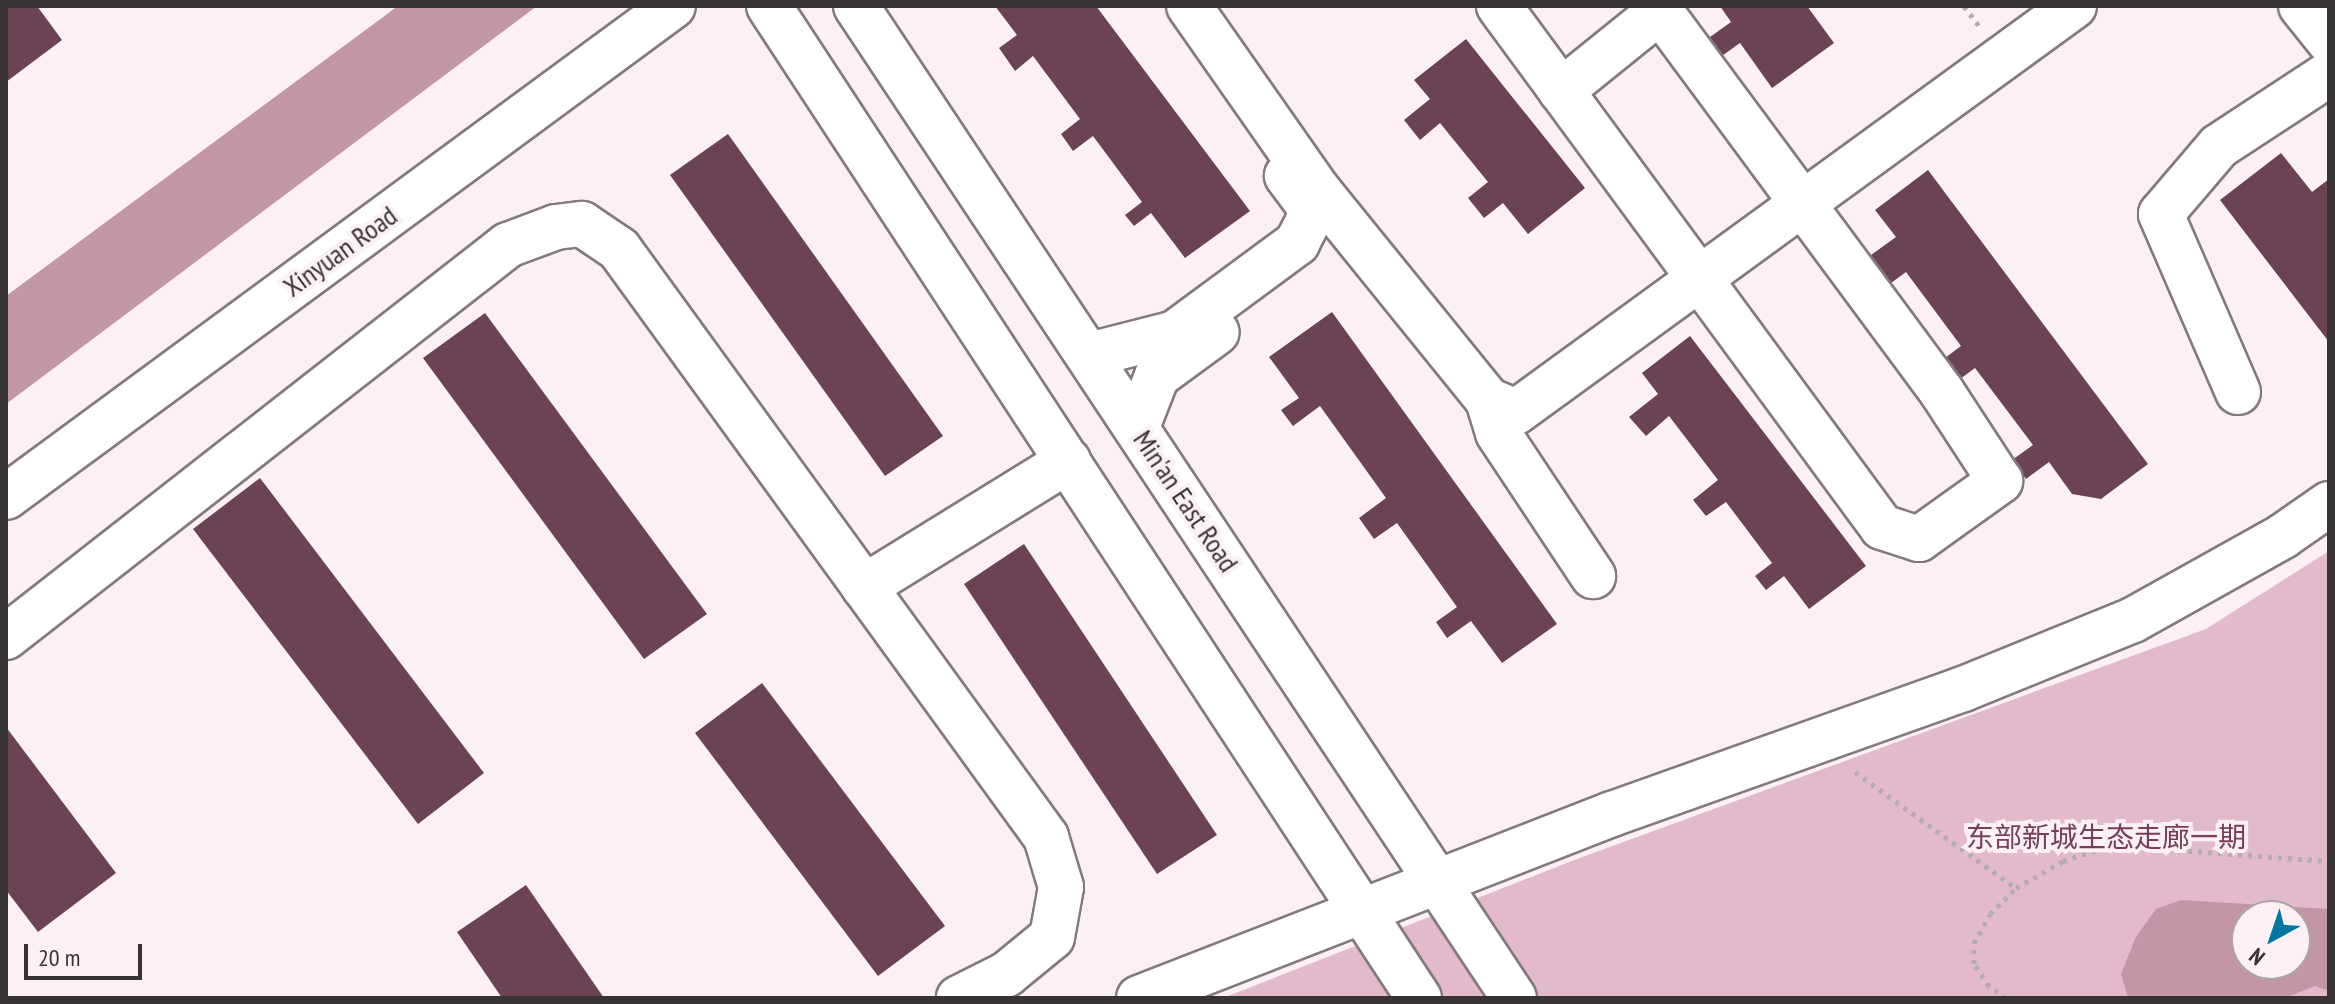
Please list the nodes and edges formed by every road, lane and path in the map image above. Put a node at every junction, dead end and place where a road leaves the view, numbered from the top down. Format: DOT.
graph roads {
  1 [pos="673,6"];
  2 [pos="769,6"];
  3 [pos="856,6"];
  4 [pos="1164,6"];
  5 [pos="1189,6"];
  6 [pos="1499,6"];
  7 [pos="2074,6"];
  8 [pos="2098,6"];
  9 [pos="2301,6"];
  10 [pos="1658,8"];
  11 [pos="2329,41"];
  12 [pos="2329,74"];
  13 [pos="1561,91"];
  14 [pos="1808,211"];
  15 [pos="1322,230"];
  16 [pos="1705,286"];
  17 [pos="1089,355"];
  18 [pos="2238,392"];
  19 [pos="1493,417"];
  20 [pos="1137,427"];
  21 [pos="1068,461"];
  22 [pos="6,497"];
  23 [pos="2329,504"];
  24 [pos="1593,576"];
  25 [pos="864,587"];
  26 [pos="6,637"];
  27 [pos="1816,744"];
  28 [pos="2329,861"];
  29 [pos="1440,884"];
  30 [pos="2016,888"];
  31 [pos="1363,913"];
  32 [pos="959,998"];
  33 [pos="1139,998"];
  34 [pos="1419,998"];
  35 [pos="1514,998"];
  36 [pos="2006,998"];
  1 -- 22 [label="main road, Xinyuan Road"];
  2 -- 21 [label="main road"];
  3 -- 17 [label="main road, Min'an East Road"];
  4 -- 15 [label="main road"];
  5 -- 19 [label="main road"];
  6 -- 13 [label="main road"];
  7 -- 14 [label="main road"];
  8 -- 14 [label="main road"];
  9 -- 11 [label="main road"];
  10 -- 13 [label="main road"];
  10 -- 14 [label="main road"];
  12 -- 18 [label="main road"];
  13 -- 16 [label="main road"];
  14 -- 16 [label="main road"];
  14 -- 16 [label="main road"];
  15 -- 17 [label="main road"];
  15 -- 19 [label="main road"];
  15 -- 20 [label="main road"];
  16 -- 19 [label="main road"];
  17 -- 20 [label="main road, Min'an East Road"];
  19 -- 24 [label="main road"];
  20 -- 29 [label="main road, Min'an East Road"];
  21 -- 25 [label="main road"];
  21 -- 31 [label="main road"];
  23 -- 27 [label="main road"];
  25 -- 26 [label="main road"];
  25 -- 32 [label="main road"];
  27 -- 29 [label="main road"];
  27 -- 30 [label="path"];
  28 -- 30 [label="path"];
  29 -- 31 [label="main road"];
  29 -- 35 [label="main road, Min'an East Road"];
  30 -- 36 [label="path"];
  31 -- 33 [label="main road"];
  31 -- 34 [label="main road"];
}
